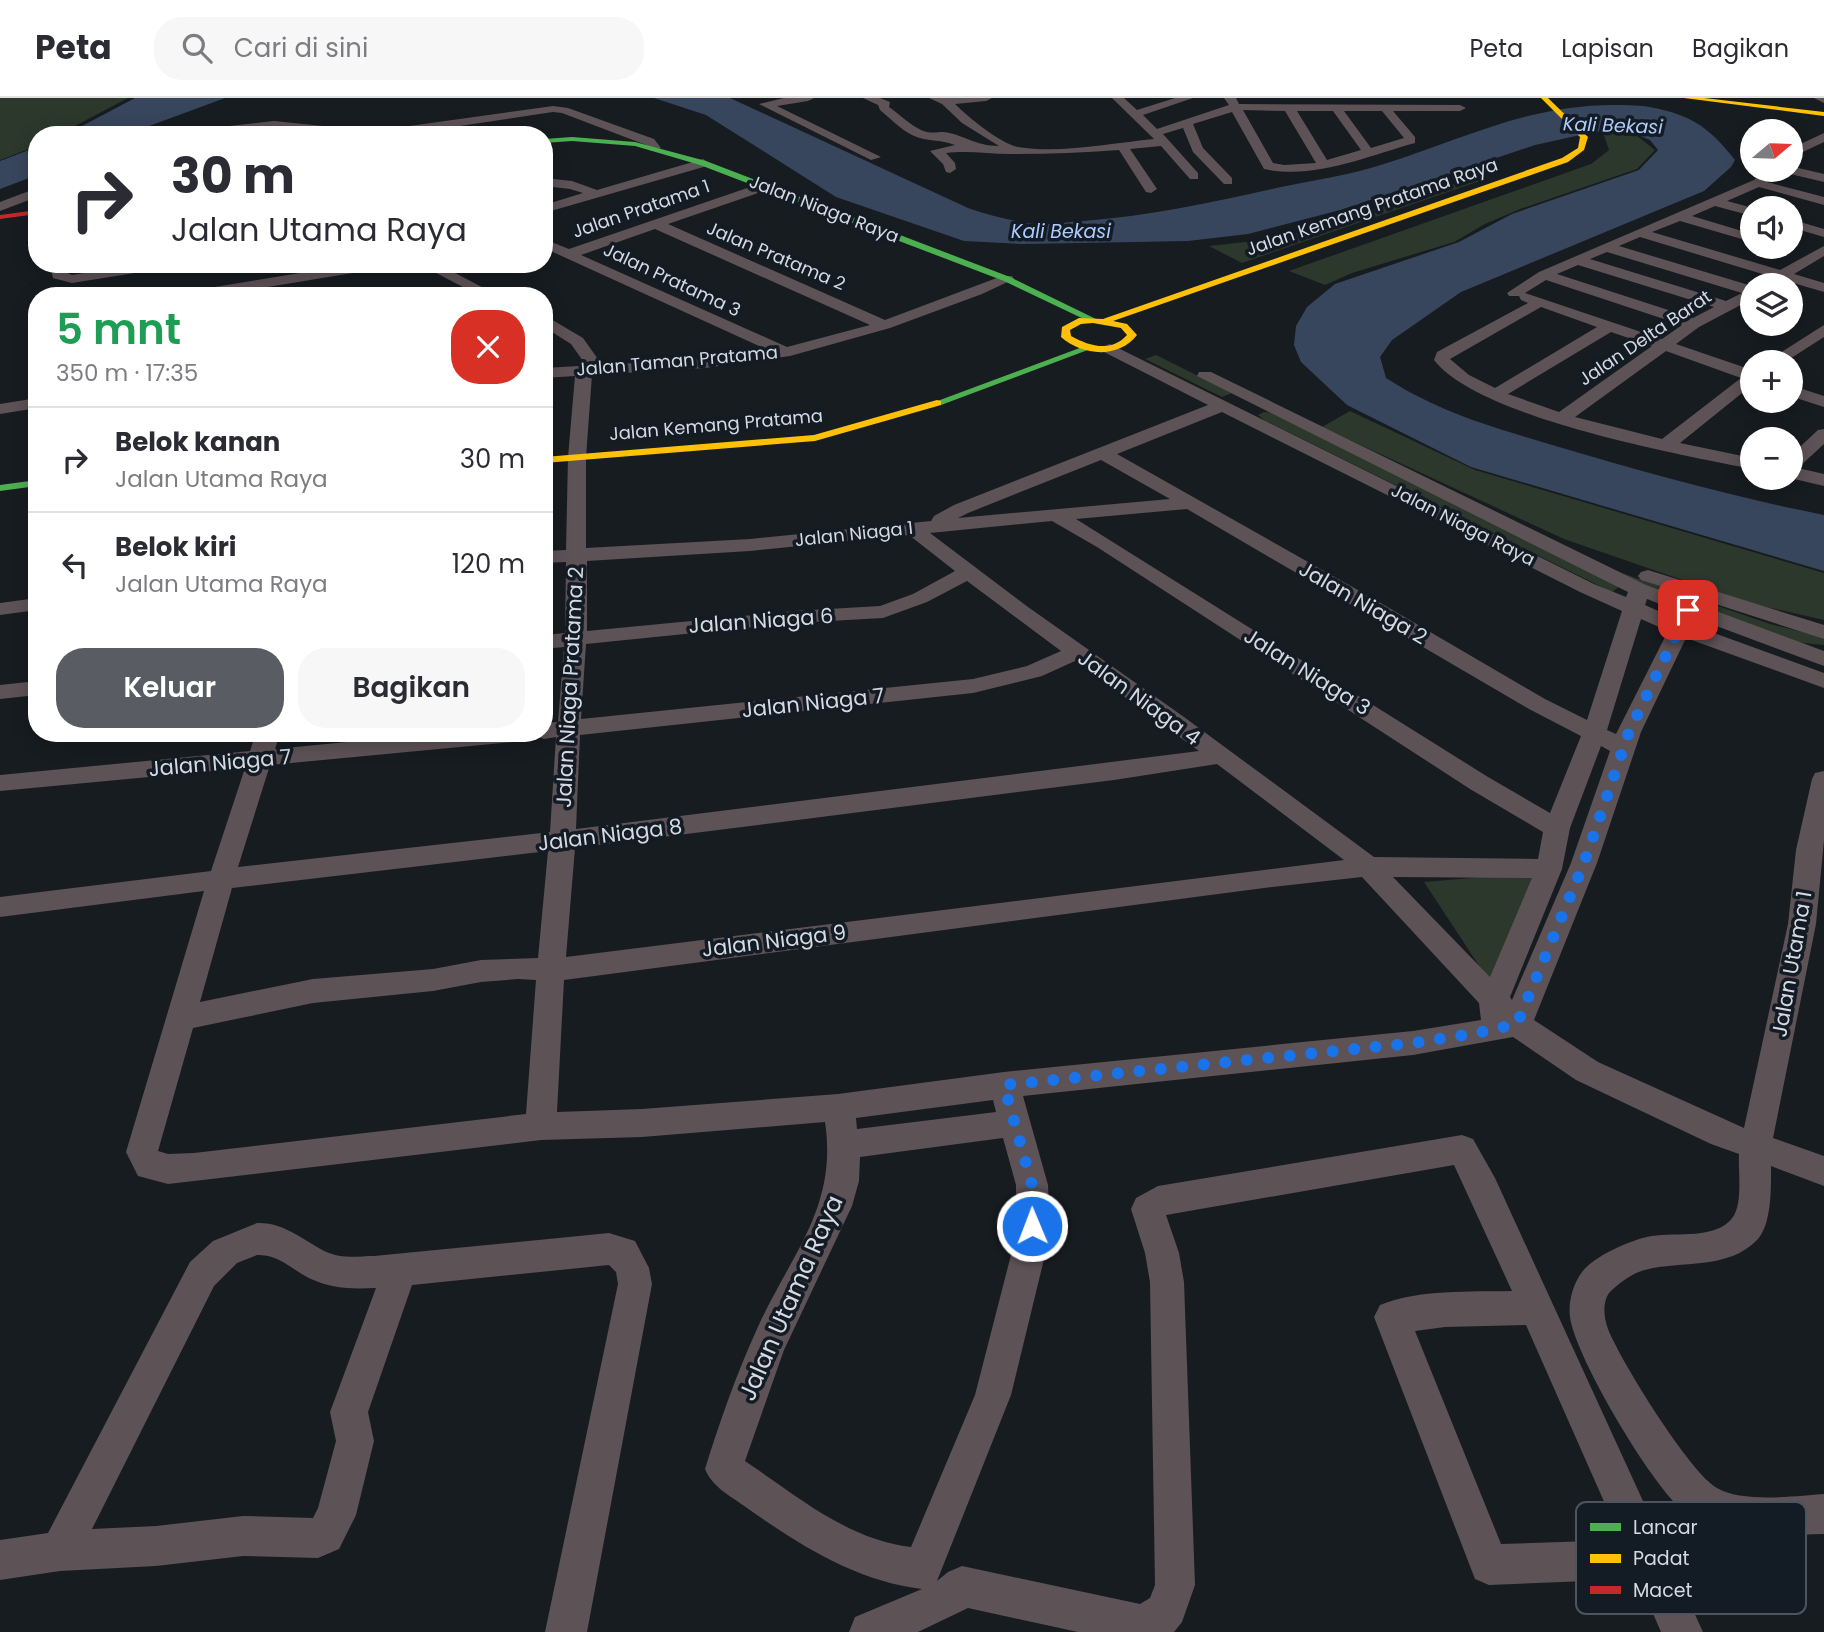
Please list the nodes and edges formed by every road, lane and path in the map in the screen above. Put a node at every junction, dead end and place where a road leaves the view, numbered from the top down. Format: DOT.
graph roads {
  1 [pos="808,98"];
  2 [pos="869,98"];
  3 [pos="986,98"];
  4 [pos="1118,98"];
  5 [pos="1187,98"];
  6 [pos="1544,98"];
  7 [pos="1687,98"];
  8 [pos="940,100"];
  9 [pos="760,101"];
  10 [pos="1731,101"];
  11 [pos="1232,102"];
  12 [pos="1388,103"];
  13 [pos="1289,107"];
  14 [pos="1336,107"];
  15 [pos="1460,108"];
  16 [pos="567,111"];
  17 [pos="1135,114"];
  18 [pos="1820,117"];
  19 [pos="1186,121"];
  20 [pos="256,126"];
  21 [pos="293,126"];
  22 [pos="436,126"];
  23 [pos="1598,132"];
  24 [pos="1159,137"];
  25 [pos="1824,137"];
  26 [pos="553,141"];
  27 [pos="971,146"];
  28 [pos="1123,147"];
  29 [pos="553,148"];
  30 [pos="655,148"];
  31 [pos="1803,148"];
  32 [pos="1012,150"];
  33 [pos="1367,151"];
  34 [pos="875,157"];
  35 [pos="703,163"];
  36 [pos="1323,163"];
  37 [pos="686,168"];
  38 [pos="950,169"];
  39 [pos="1803,173"];
  40 [pos="1194,176"];
  41 [pos="1824,178"];
  42 [pos="1228,181"];
  43 [pos="553,183"];
  44 [pos="1758,183"];
  45 [pos="765,186"];
  46 [pos="1151,189"];
  47 [pos="747,192"];
  48 [pos="599,194"];
  49 [pos="28,196"];
  50 [pos="1712,201"];
  51 [pos="1822,201"];
  52 [pos="0,207"];
  53 [pos="553,207"];
  54 [pos="1740,209"];
  55 [pos="1803,210"];
  56 [pos="28,214"];
  57 [pos="1678,216"];
  58 [pos="0,217"];
  59 [pos="654,223"];
  60 [pos="1803,227"];
  61 [pos="1640,233"];
  62 [pos="1824,233"];
  63 [pos="1740,234"];
  64 [pos="553,247"];
  65 [pos="1606,247"];
  66 [pos="1819,253"];
  67 [pos="569,254"];
  68 [pos="1577,260"];
  69 [pos="58,273"];
  70 [pos="110,273"];
  71 [pos="342,273"];
  72 [pos="445,273"];
  73 [pos="1775,273"];
  74 [pos="1785,273"];
  75 [pos="1544,275"];
  76 [pos="1007,279"];
  77 [pos="1803,282"];
  78 [pos="277,287"];
  79 [pos="473,287"];
  80 [pos="989,287"];
  81 [pos="1740,288"];
  82 [pos="1824,288"];
  83 [pos="1740,298"];
  84 [pos="1540,302"];
  85 [pos="1726,306"];
  86 [pos="1100,320"];
  87 [pos="1694,324"];
  88 [pos="883,325"];
  89 [pos="553,326"];
  90 [pos="1608,327"];
  91 [pos="1824,330"];
  92 [pos="713,332"];
  93 [pos="1127,333"];
  94 [pos="1063,335"];
  95 [pos="1662,346"];
  96 [pos="1088,348"];
  97 [pos="1111,349"];
  98 [pos="1793,350"];
  99 [pos="785,352"];
  100 [pos="1155,352"];
  101 [pos="702,362"];
  102 [pos="1191,369"];
  103 [pos="584,370"];
  104 [pos="553,372"];
  105 [pos="1740,373"];
  106 [pos="1740,387"];
  107 [pos="1496,394"];
  108 [pos="1803,395"];
  109 [pos="890,400"];
  110 [pos="1824,402"];
  111 [pos="28,404"];
  112 [pos="1223,405"];
  113 [pos="0,409"];
  114 [pos="831,416"];
  115 [pos="1562,418"];
  116 [pos="795,423"];
  117 [pos="1824,435"];
  118 [pos="553,446"];
  119 [pos="1665,446"];
  120 [pos="578,450"];
  121 [pos="1104,454"];
  122 [pos="1803,454"];
  123 [pos="553,457"];
  124 [pos="1740,462"];
  125 [pos="1409,475"];
  126 [pos="1803,475"];
  127 [pos="1824,480"];
  128 [pos="28,484"];
  129 [pos="0,488"];
  130 [pos="28,500"];
  131 [pos="1188,503"];
  132 [pos="0,504"];
  133 [pos="1057,516"];
  134 [pos="937,526"];
  135 [pos="911,527"];
  136 [pos="1546,542"];
  137 [pos="577,554"];
  138 [pos="553,556"];
  139 [pos="970,572"];
  140 [pos="1640,591"];
  141 [pos="28,605"];
  142 [pos="0,609"];
  143 [pos="1684,619"];
  144 [pos="1824,632"];
  145 [pos="1702,636"];
  146 [pos="576,639"];
  147 [pos="1769,640"];
  148 [pos="553,641"];
  149 [pos="1824,646"];
  150 [pos="1076,653"];
  151 [pos="1824,659"];
  152 [pos="1824,681"];
  153 [pos="28,689"];
  154 [pos="0,691"];
  155 [pos="557,730"];
  156 [pos="1594,734"];
  157 [pos="265,742"];
  158 [pos="436,742"];
  159 [pos="1624,748"];
  160 [pos="1219,756"];
  161 [pos="259,760"];
  162 [pos="1824,779"];
  163 [pos="0,783"];
  164 [pos="1557,828"];
  165 [pos="561,841"];
  166 [pos="1369,867"];
  167 [pos="1549,869"];
  168 [pos="221,879"];
  169 [pos="0,907"];
  170 [pos="552,970"];
  171 [pos="181,1018"];
  172 [pos="1501,1018"];
  173 [pos="1004,1085"];
  174 [pos="838,1107"];
  175 [pos="1014,1123"];
  176 [pos="541,1126"];
  177 [pos="845,1145"];
  178 [pos="1755,1147"];
  179 [pos="1824,1171"];
  180 [pos="400,1270"];
  181 [pos="1536,1308"];
  182 [pos="1624,1502"];
  183 [pos="1704,1502"];
  184 [pos="1806,1514"];
  185 [pos="1824,1514"];
  186 [pos="60,1551"];
  187 [pos="0,1560"];
  188 [pos="1576,1562"];
  189 [pos="1674,1614"];
  190 [pos="1160,1626"];
  191 [pos="566,1632"];
  192 [pos="870,1632"];
  193 [pos="1682,1632"];
  1 -- 9 [label="street"];
  2 -- 27 [label="street"];
  3 -- 8 [label="street"];
  4 -- 17 [label="street"];
  5 -- 17 [label="street"];
  6 -- 86 [label="street, Jalan Kemang Pratama Raya"];
  7 -- 10 [label="street"];
  8 -- 32 [label="street"];
  9 -- 34 [label="street"];
  10 -- 18 [label="street"];
  11 -- 13 [label="street"];
  11 -- 19 [label="street"];
  11 -- 36 [label="street"];
  12 -- 14 [label="street"];
  12 -- 15 [label="street"];
  12 -- 33 [label="street"];
  13 -- 14 [label="street"];
  13 -- 36 [label="street"];
  14 -- 33 [label="street"];
  16 -- 22 [label="street"];
  16 -- 30 [label="street"];
  17 -- 24 [label="street"];
  19 -- 24 [label="street"];
  19 -- 42 [label="street"];
  20 -- 21 [label="street"];
  23 -- 93 [label="street, Jalan Kemang Pratama Raya"];
  24 -- 28 [label="street"];
  24 -- 40 [label="street"];
  25 -- 31 [label="street"];
  26 -- 30 [label="street, Jalan Niaga Raya"];
  27 -- 32 [label="street"];
  27 -- 38 [label="street"];
  28 -- 32 [label="street"];
  28 -- 46 [label="street"];
  29 -- 37 [label="street, Jalan Niaga Raya"];
  30 -- 35 [label="street, Jalan Niaga Raya"];
  33 -- 36 [label="street"];
  35 -- 37 [label="street"];
  35 -- 45 [label="street, Jalan Niaga Raya"];
  37 -- 47 [label="street, Jalan Niaga Raya"];
  37 -- 48 [label="street"];
  39 -- 41 [label="street"];
  43 -- 48 [label="street"];
  44 -- 50 [label="street"];
  44 -- 51 [label="street"];
  45 -- 47 [label="street, Jalan Pratama 1"];
  45 -- 76 [label="street, Jalan Niaga Raya"];
  47 -- 59 [label="street, Jalan Pratama 1"];
  47 -- 80 [label="street, Jalan Niaga Raya"];
  48 -- 53 [label="street"];
  49 -- 52 [label="street"];
  50 -- 54 [label="street"];
  50 -- 57 [label="street"];
  51 -- 55 [label="street"];
  56 -- 58 [label="street"];
  57 -- 61 [label="street"];
  57 -- 63 [label="street"];
  59 -- 67 [label="street, Jalan Pratama 1"];
  59 -- 88 [label="street, Jalan Pratama 2"];
  60 -- 62 [label="street"];
  61 -- 65 [label="street"];
  61 -- 73 [label="street"];
  64 -- 67 [label="street, Jalan Pratama 3"];
  65 -- 68 [label="street"];
  65 -- 81 [label="street"];
  66 -- 74 [label="street"];
  67 -- 92 [label="street, Jalan Pratama 3"];
  68 -- 75 [label="street"];
  68 -- 85 [label="street"];
  69 -- 70 [label="street"];
  71 -- 78 [label="street"];
  72 -- 79 [label="street"];
  75 -- 84 [label="street"];
  75 -- 87 [label="street"];
  76 -- 80 [label="street, Jalan Taman Pratama"];
  76 -- 86 [label="street, Jalan Niaga Raya"];
  77 -- 82 [label="street"];
  80 -- 88 [label="street, Jalan Taman Pratama"];
  80 -- 94 [label="street, Jalan Niaga Raya"];
  83 -- 85 [label="street, Jalan Delta Barat"];
  84 -- 90 [label="street"];
  84 -- 107 [label="street"];
  85 -- 87 [label="street, Jalan Delta Barat"];
  86 -- 93 [label="street, Jalan Niaga Raya"];
  86 -- 94 [label="street, Jalan Kemang Pratama Raya"];
  87 -- 95 [label="street, Jalan Delta Barat"];
  88 -- 99 [label="street, Jalan Taman Pratama"];
  89 -- 103 [label="street, Jalan Niaga Pratama 2"];
  90 -- 95 [label="street"];
  90 -- 107 [label="street"];
  91 -- 98 [label="street"];
  92 -- 99 [label="street, Jalan Pratama 3"];
  92 -- 101 [label="street"];
  93 -- 97 [label="street, Jalan Kemang Pratama Raya"];
  93 -- 100 [label="street"];
  94 -- 96 [label="street, Jalan Niaga Raya"];
  95 -- 105 [label="street"];
  95 -- 115 [label="street, Jalan Delta Barat"];
  96 -- 97 [label="street"];
  96 -- 120 [label="street, Jalan Kemang Pratama"];
  97 -- 112 [label="street, Jalan Niaga Raya"];
  99 -- 101 [label="street, Jalan Taman Pratama"];
  101 -- 103 [label="street, Jalan Taman Pratama"];
  102 -- 125 [label="street, Jalan Niaga Raya"];
  103 -- 104 [label="street, Jalan Taman Pratama"];
  103 -- 120 [label="street, Jalan Niaga Pratama 2"];
  106 -- 119 [label="street"];
  107 -- 115 [label="street"];
  108 -- 110 [label="street"];
  109 -- 114 [label="street, Jalan Kemang Pratama"];
  111 -- 113 [label="street"];
  112 -- 121 [label="street, Jalan Niaga 1"];
  112 -- 140 [label="street, Jalan Niaga Raya"];
  115 -- 119 [label="street"];
  116 -- 120 [label="street, Jalan Kemang Pratama"];
  117 -- 122 [label="street"];
  118 -- 120 [label="street, Jalan Kemang Pratama"];
  119 -- 124 [label="street"];
  120 -- 123 [label="street, Jalan Kemang Pratama"];
  120 -- 137 [label="street, Jalan Niaga Pratama 2"];
  121 -- 131 [label="street, Jalan Niaga 2"];
  121 -- 134 [label="street, Jalan Niaga 1"];
  125 -- 136 [label="street"];
  126 -- 127 [label="street"];
  128 -- 129 [label="street"];
  130 -- 132 [label="street"];
  131 -- 133 [label="street"];
  131 -- 156 [label="street, Jalan Niaga 2"];
  133 -- 134 [label="street"];
  133 -- 164 [label="street, Jalan Niaga 3"];
  134 -- 135 [label="street, Jalan Niaga 1"];
  135 -- 137 [label="street, Jalan Niaga 1"];
  135 -- 139 [label="street, Jalan Niaga 4"];
  136 -- 140 [label="street"];
  137 -- 138 [label="street, Jalan Niaga 1"];
  137 -- 146 [label="street, Jalan Niaga Pratama 2"];
  139 -- 146 [label="street, Jalan Niaga 6"];
  139 -- 150 [label="street, Jalan Niaga 4"];
  140 -- 143 [label="street, Jalan Niaga Raya"];
  140 -- 144 [label="street"];
  140 -- 156 [label="street"];
  141 -- 142 [label="street"];
  143 -- 145 [label="street, Jalan Niaga Raya"];
  143 -- 147 [label="street"];
  143 -- 159 [label="street"];
  145 -- 147 [label="street"];
  145 -- 152 [label="street, Jalan Niaga Raya"];
  146 -- 148 [label="street, Jalan Niaga 6"];
  146 -- 155 [label="street, Jalan Niaga Pratama 2"];
  147 -- 149 [label="street"];
  147 -- 151 [label="street"];
  150 -- 155 [label="street, Jalan Niaga 7"];
  150 -- 160 [label="street, Jalan Niaga 4"];
  153 -- 154 [label="street"];
  155 -- 165 [label="street, Jalan Niaga Pratama 2"];
  156 -- 159 [label="street, Jalan Niaga 2"];
  156 -- 164 [label="street"];
  157 -- 161 [label="street"];
  158 -- 161 [label="street, Jalan Niaga 7"];
  159 -- 172 [label="street"];
  160 -- 165 [label="street, Jalan Niaga 8"];
  160 -- 166 [label="street, Jalan Niaga 4"];
  161 -- 163 [label="street, Jalan Niaga 7"];
  161 -- 168 [label="street"];
  162 -- 178 [label="street, Jalan Utama 1"];
  164 -- 167 [label="street"];
  165 -- 168 [label="street, Jalan Niaga 8"];
  165 -- 170 [label="street, Jalan Niaga Pratama 2"];
  166 -- 167 [label="street, Jalan Niaga 9"];
  166 -- 170 [label="street, Jalan Niaga 9"];
  166 -- 172 [label="street, Jalan Niaga 4"];
  167 -- 172 [label="street"];
  168 -- 169 [label="street, Jalan Niaga 8"];
  168 -- 171 [label="street"];
  170 -- 171 [label="street, Jalan Niaga 9"];
  170 -- 176 [label="street, Jalan Niaga Pratama 2"];
  171 -- 176 [label="street"];
  172 -- 173 [label="street"];
  172 -- 178 [label="street, Jalan Niaga 4"];
  173 -- 174 [label="street"];
  173 -- 175 [label="street, Jalan Utama Raya"];
  174 -- 176 [label="street"];
  174 -- 177 [label="street, Jalan Utama Raya"];
  175 -- 177 [label="street"];
  175 -- 177 [label="street, Jalan Utama Raya"];
  178 -- 179 [label="street, Jalan Niaga 4"];
  178 -- 183 [label="street, Jalan Utama 1"];
  180 -- 186 [label="street"];
  180 -- 186 [label="street"];
  180 -- 191 [label="street"];
  181 -- 182 [label="street"];
  181 -- 188 [label="street"];
  181 -- 190 [label="street"];
  184 -- 185 [label="street, Jalan Utama 1"];
  186 -- 187 [label="street"];
  189 -- 193 [label="street"];
  190 -- 192 [label="street"];
}
